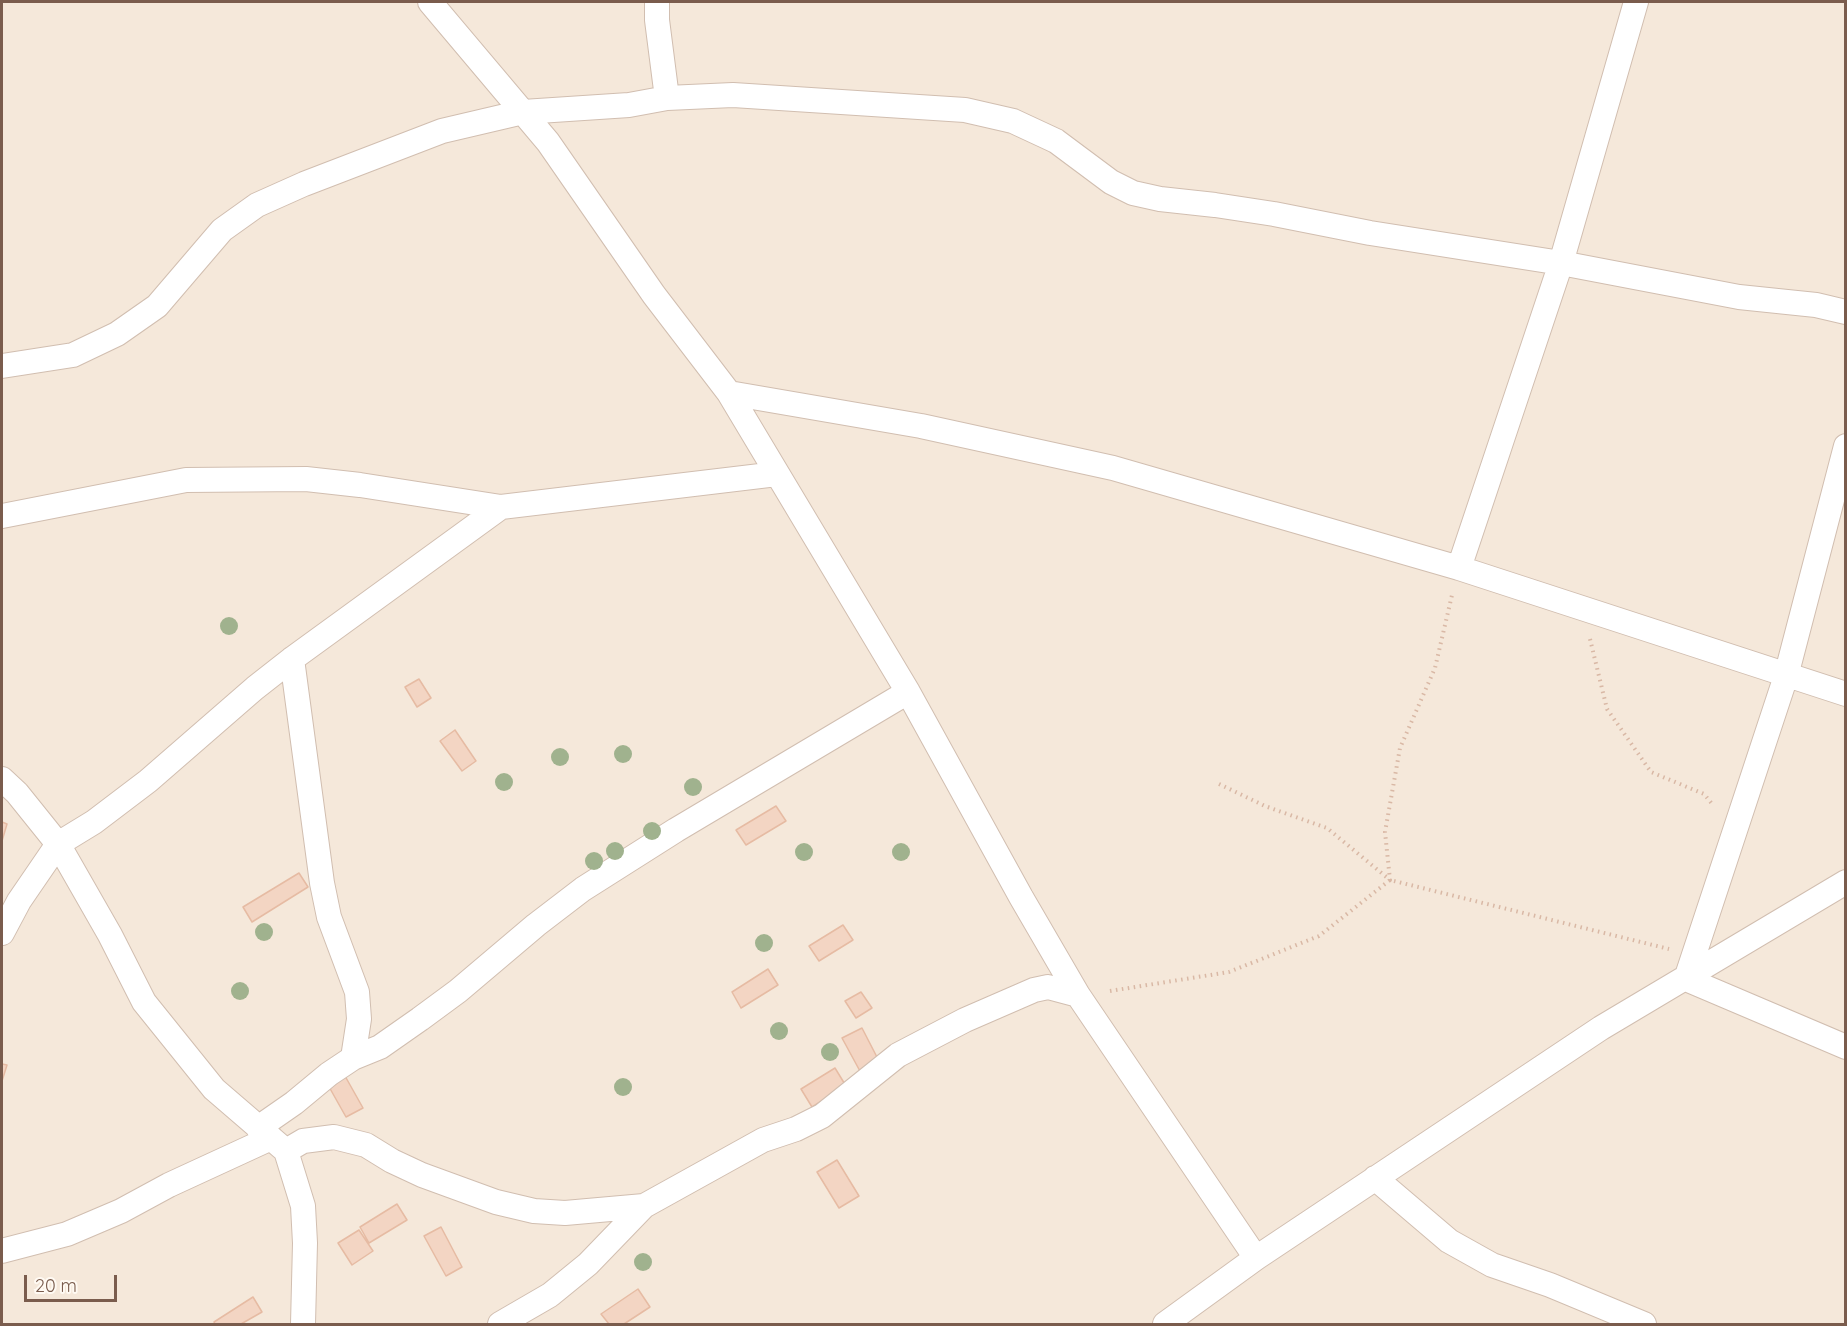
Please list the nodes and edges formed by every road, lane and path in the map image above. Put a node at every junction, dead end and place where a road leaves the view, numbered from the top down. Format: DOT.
graph roads {
  1 [pos="430,2"];
  2 [pos="657,2"];
  3 [pos="1636,2"];
  4 [pos="667,98"];
  5 [pos="524,112"];
  6 [pos="1561,263"];
  7 [pos="1845,312"];
  8 [pos="2,366"];
  9 [pos="729,393"];
  10 [pos="1845,446"];
  11 [pos="777,474"];
  12 [pos="501,507"];
  13 [pos="2,516"];
  14 [pos="1459,568"];
  15 [pos="1583,609"];
  16 [pos="292,659"];
  17 [pos="1786,676"];
  18 [pos="908,692"];
  19 [pos="1845,694"];
  20 [pos="2,779"];
  21 [pos="1219,784"];
  22 [pos="1735,831"];
  23 [pos="58,844"];
  24 [pos="1390,880"];
  25 [pos="1845,882"];
  26 [pos="2,933"];
  27 [pos="1693,954"];
  28 [pos="1686,979"];
  29 [pos="1078,995"];
  30 [pos="1845,1047"];
  31 [pos="353,1058"];
  32 [pos="272,1139"];
  33 [pos="1375,1178"];
  34 [pos="644,1206"];
  35 [pos="2,1251"];
  36 [pos="1256,1258"];
  37 [pos="303,1324"];
  38 [pos="500,1324"];
  39 [pos="1165,1324"];
  40 [pos="1644,1324"];
  1 -- 5 [label="street"];
  2 -- 4 [label="street"];
  3 -- 6 [label="street"];
  4 -- 5 [label="street"];
  4 -- 6 [label="street"];
  5 -- 8 [label="street"];
  5 -- 9 [label="street"];
  6 -- 7 [label="street"];
  6 -- 14 [label="street"];
  9 -- 11 [label="street"];
  9 -- 14 [label="street"];
  10 -- 17 [label="street"];
  11 -- 12 [label="street"];
  11 -- 18 [label="street"];
  12 -- 13 [label="street"];
  12 -- 16 [label="street"];
  14 -- 15 [label="street"];
  14 -- 24 [label="path"];
  15 -- 17 [label="street"];
  15 -- 22 [label="path"];
  16 -- 23 [label="street"];
  16 -- 31 [label="street"];
  17 -- 19 [label="street"];
  17 -- 22 [label="street"];
  18 -- 29 [label="street"];
  18 -- 31 [label="street"];
  20 -- 23 [label="street"];
  21 -- 24 [label="path"];
  22 -- 27 [label="street"];
  23 -- 26 [label="street"];
  23 -- 32 [label="street"];
  24 -- 27 [label="path"];
  24 -- 29 [label="path"];
  25 -- 28 [label="street"];
  27 -- 28 [label="street"];
  28 -- 30 [label="street"];
  28 -- 33 [label="street"];
  29 -- 34 [label="street"];
  29 -- 36 [label="street"];
  31 -- 32 [label="street"];
  32 -- 34 [label="street"];
  32 -- 35 [label="street"];
  32 -- 37 [label="street"];
  33 -- 36 [label="street"];
  33 -- 40 [label="street"];
  34 -- 38 [label="street"];
  36 -- 39 [label="street"];
}
